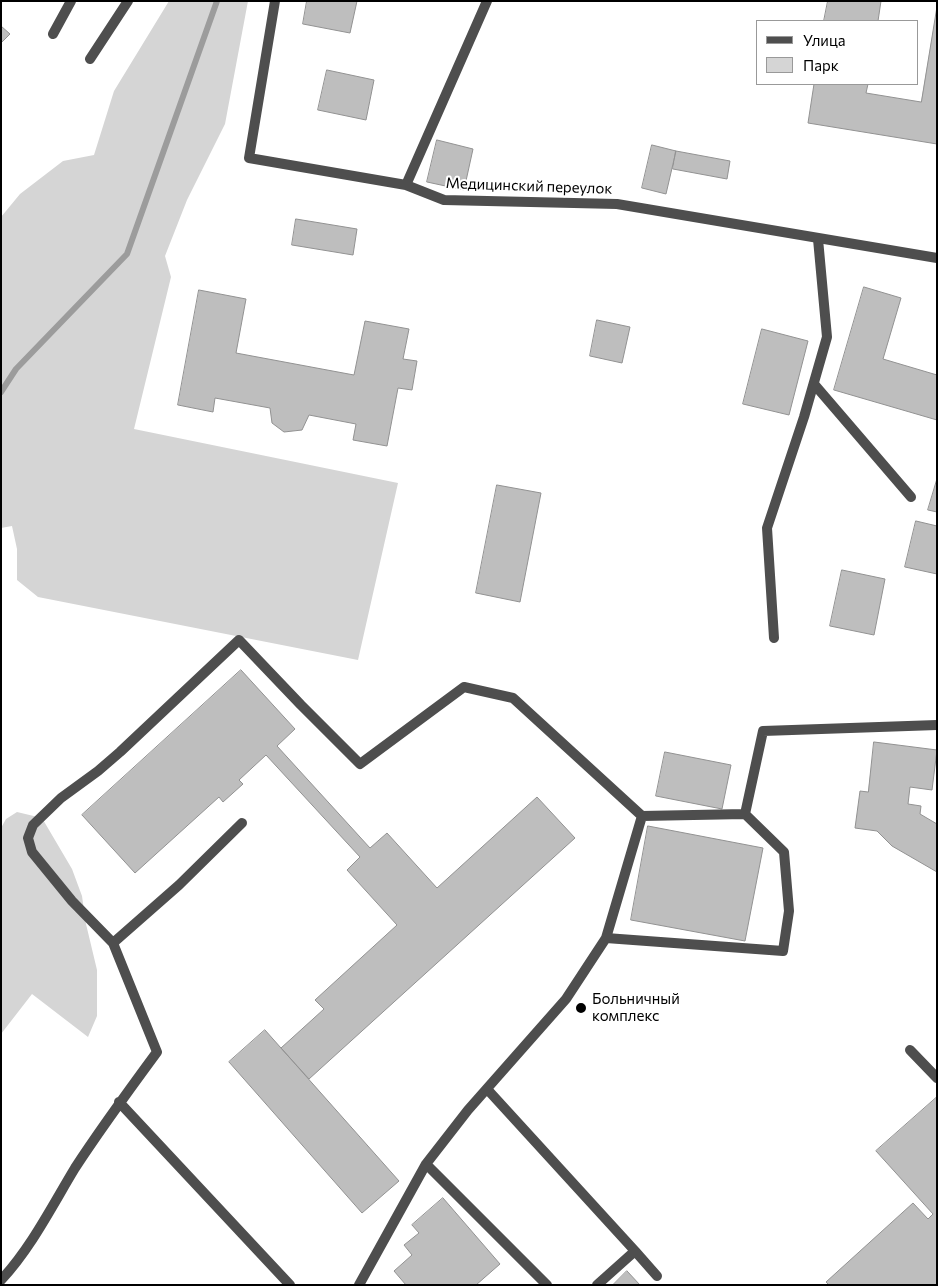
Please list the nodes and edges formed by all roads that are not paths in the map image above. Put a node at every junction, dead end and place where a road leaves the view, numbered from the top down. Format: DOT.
graph roads {
  1 [pos="71,1"];
  2 [pos="128,1"];
  3 [pos="275,1"];
  4 [pos="487,1"];
  5 [pos="53,34"];
  6 [pos="90,59"];
  7 [pos="406,186"];
  8 [pos="818,239"];
  9 [pos="937,258"];
  10 [pos="814,384"];
  11 [pos="911,497"];
  12 [pos="774,638"];
  13 [pos="937,725"];
  14 [pos="745,814"];
  15 [pos="642,816"];
  16 [pos="242,823"];
  17 [pos="606,938"];
  18 [pos="113,943"];
  19 [pos="910,1050"];
  20 [pos="937,1078"];
  21 [pos="487,1089"];
  22 [pos="119,1102"];
  23 [pos="426,1164"];
  24 [pos="635,1251"];
  25 [pos="657,1276"];
  26 [pos="1,1280"];
  27 [pos="290,1285"];
  28 [pos="359,1285"];
  29 [pos="547,1285"];
  30 [pos="597,1285"];
  1 -- 5 [label="street"];
  2 -- 6 [label="street"];
  3 -- 7 [label="street, Медицинский переулок"];
  4 -- 7 [label="street"];
  7 -- 8 [label="street, Медицинский переулок"];
  8 -- 9 [label="street, Медицинский переулок"];
  8 -- 10 [label="street"];
  10 -- 11 [label="street"];
  10 -- 12 [label="street"];
  13 -- 14 [label="street"];
  14 -- 15 [label="street"];
  14 -- 17 [label="street"];
  15 -- 17 [label="street"];
  15 -- 18 [label="street"];
  16 -- 18 [label="street"];
  17 -- 21 [label="street"];
  18 -- 22 [label="street"];
  19 -- 20 [label="street"];
  21 -- 23 [label="street"];
  21 -- 24 [label="street"];
  22 -- 26 [label="street"];
  22 -- 27 [label="street"];
  23 -- 28 [label="street"];
  23 -- 29 [label="street"];
  24 -- 25 [label="street"];
  24 -- 30 [label="street"];
}
